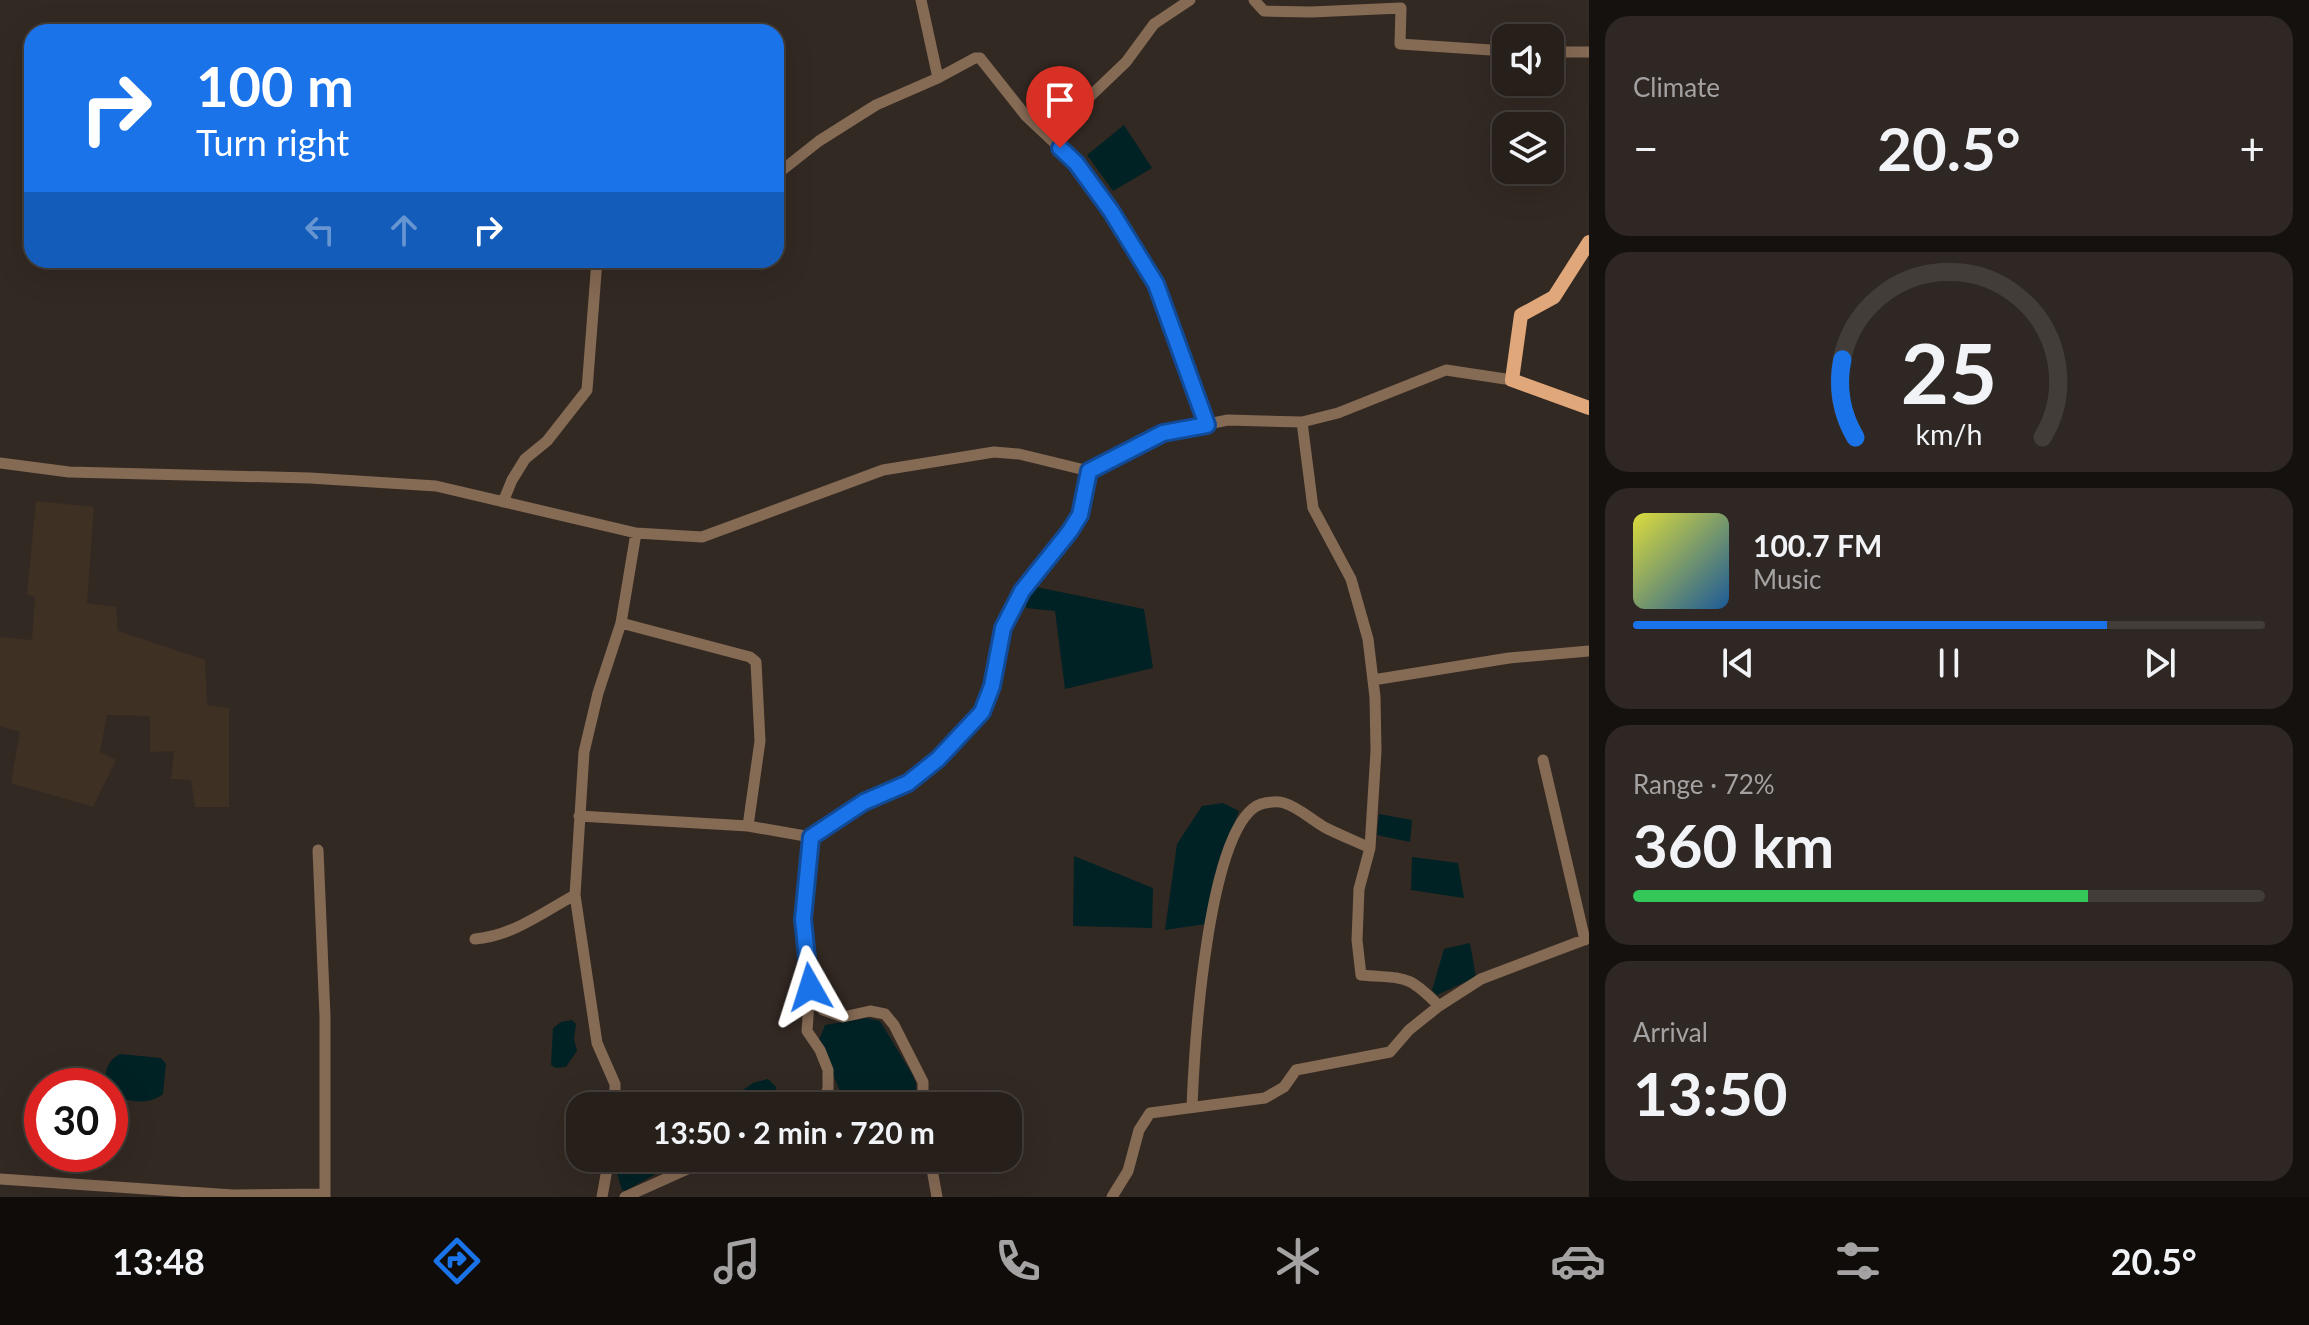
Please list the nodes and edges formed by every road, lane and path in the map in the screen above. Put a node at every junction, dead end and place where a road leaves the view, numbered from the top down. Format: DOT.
graph roads {
  1 [pos="921,0"];
  2 [pos="1190,0"];
  3 [pos="1254,0"];
  4 [pos="1492,50"];
  5 [pos="1564,52"];
  6 [pos="1589,52"];
  7 [pos="938,78"];
  8 [pos="1043,132"];
  9 [pos="784,169"];
  10 [pos="1589,242"];
  11 [pos="596,268"];
  12 [pos="1512,380"];
  13 [pos="1589,408"];
  14 [pos="1302,422"];
  15 [pos="1207,425"];
  16 [pos="0,463"];
  17 [pos="1089,471"];
  18 [pos="503,502"];
  19 [pos="636,533"];
  20 [pos="621,623"];
  21 [pos="1589,651"];
  22 [pos="1373,680"];
  23 [pos="1543,760"];
  24 [pos="579,816"];
  25 [pos="748,826"];
  26 [pos="811,837"];
  27 [pos="1370,848"];
  28 [pos="318,850"];
  29 [pos="575,895"];
  30 [pos="475,939"];
  31 [pos="1587,939"];
  32 [pos="810,987"];
  33 [pos="1439,1006"];
  34 [pos="615,1092"];
  35 [pos="827,1092"];
  36 [pos="923,1092"];
  37 [pos="1192,1107"];
  38 [pos="606,1172"];
  39 [pos="681,1172"];
  40 [pos="933,1172"];
  41 [pos="0,1179"];
  42 [pos="325,1196"];
  43 [pos="602,1197"];
  44 [pos="625,1197"];
  45 [pos="937,1197"];
  46 [pos="1112,1197"];
  1 -- 7 [label="street"];
  2 -- 8 [label="street"];
  3 -- 4 [label="street"];
  5 -- 6 [label="street"];
  7 -- 8 [label="street"];
  7 -- 9 [label="street"];
  8 -- 15 [label="street"];
  10 -- 12 [label="main road"];
  11 -- 18 [label="street"];
  12 -- 13 [label="main road"];
  12 -- 14 [label="street"];
  14 -- 15 [label="street"];
  14 -- 22 [label="street"];
  15 -- 17 [label="street"];
  16 -- 18 [label="street"];
  17 -- 19 [label="street"];
  17 -- 26 [label="street"];
  18 -- 19 [label="street"];
  19 -- 20 [label="street"];
  20 -- 24 [label="street"];
  20 -- 25 [label="street"];
  21 -- 22 [label="street"];
  22 -- 27 [label="street"];
  23 -- 31 [label="street"];
  24 -- 25 [label="street"];
  24 -- 29 [label="street"];
  25 -- 26 [label="street"];
  26 -- 32 [label="street"];
  27 -- 33 [label="street"];
  27 -- 37 [label="street"];
  28 -- 42 [label="street"];
  29 -- 30 [label="street"];
  29 -- 34 [label="street"];
  31 -- 33 [label="street"];
  32 -- 35 [label="street"];
  32 -- 36 [label="street"];
  33 -- 37 [label="street"];
  37 -- 46 [label="street"];
  38 -- 43 [label="street"];
  39 -- 44 [label="street"];
  40 -- 45 [label="street"];
  41 -- 42 [label="street"];
}
